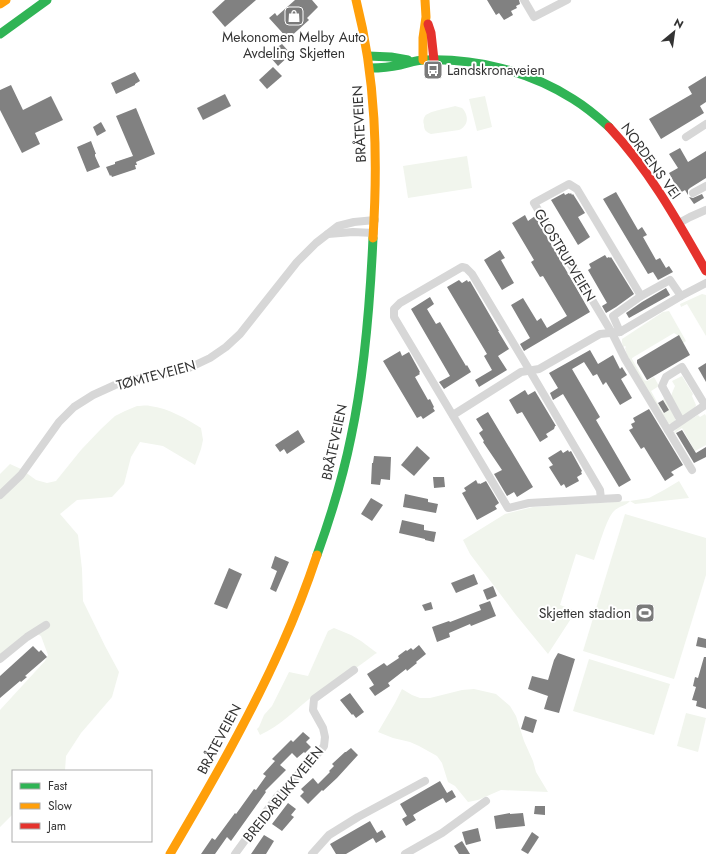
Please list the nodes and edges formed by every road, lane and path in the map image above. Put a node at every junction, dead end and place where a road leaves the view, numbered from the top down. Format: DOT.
graph roads {
  1 [pos="6,0"];
  2 [pos="47,0"];
  3 [pos="356,0"];
  4 [pos="425,0"];
  5 [pos="524,0"];
  6 [pos="567,0"];
  7 [pos="0,4"];
  8 [pos="426,17"];
  9 [pos="0,34"];
  10 [pos="368,56"];
  11 [pos="423,60"];
  12 [pos="434,60"];
  13 [pos="413,61"];
  14 [pos="370,68"];
  15 [pos="706,124"];
  16 [pos="686,137"];
  17 [pos="706,186"];
  18 [pos="693,194"];
  19 [pos="706,210"];
  20 [pos="374,220"];
  21 [pos="679,224"];
  22 [pos="374,233"];
  23 [pos="328,234"];
  24 [pos="706,270"];
  25 [pos="706,283"];
  26 [pos="640,296"];
  27 [pos="681,296"];
  28 [pos="616,332"];
  29 [pos="530,371"];
  30 [pos="706,406"];
  31 [pos="453,415"];
  32 [pos="681,421"];
  33 [pos="668,430"];
  34 [pos="692,470"];
  35 [pos="0,495"];
  36 [pos="618,498"];
  37 [pos="601,499"];
  38 [pos="46,626"];
  39 [pos="0,659"];
  40 [pos="354,670"];
  41 [pos="425,781"];
  42 [pos="486,801"];
  43 [pos="170,854"];
  44 [pos="235,854"];
  45 [pos="312,854"];
  46 [pos="405,854"];
  1 -- 7 [label="main road"];
  2 -- 9 [label="main road"];
  3 -- 10 [label="main road, BRÅTEVEIEN"];
  4 -- 8 [label="main road"];
  5 -- 6 [label="street"];
  8 -- 11 [label="main road"];
  8 -- 12 [label="main road"];
  10 -- 13 [label="main road, NORDENS VEI"];
  10 -- 14 [label="main road, BRÅTEVEIEN"];
  11 -- 12 [label="main road, NORDENS VEI"];
  11 -- 13 [label="main road, NORDENS VEI"];
  12 -- 21 [label="main road, NORDENS VEI"];
  13 -- 14 [label="main road, NORDENS VEI"];
  14 -- 20 [label="main road, BRÅTEVEIEN"];
  15 -- 16 [label="street"];
  17 -- 18 [label="street"];
  19 -- 21 [label="street"];
  20 -- 22 [label="main road, BRÅTEVEIEN"];
  20 -- 23 [label="street, TØMTEVEIEN"];
  21 -- 24 [label="main road, NORDENS VEI"];
  22 -- 23 [label="street"];
  22 -- 43 [label="main road, BRÅTEVEIEN"];
  23 -- 35 [label="street, TØMTEVEIEN"];
  25 -- 27 [label="street"];
  26 -- 27 [label="street, GLOSTRUPVEIEN"];
  26 -- 28 [label="street, GLOSTRUPVEIEN"];
  26 -- 28 [label="street, GLOSTRUPVEIEN"];
  27 -- 28 [label="street"];
  28 -- 29 [label="street"];
  28 -- 33 [label="street, GLOSTRUPVEIEN"];
  29 -- 31 [label="street"];
  29 -- 31 [label="street"];
  29 -- 37 [label="street"];
  30 -- 32 [label="street"];
  30 -- 32 [label="street"];
  31 -- 37 [label="street"];
  32 -- 33 [label="street"];
  33 -- 34 [label="street, GLOSTRUPVEIEN"];
  36 -- 37 [label="street"];
  38 -- 39 [label="street"];
  40 -- 44 [label="street, BREIDABLIKKVEIEN"];
  41 -- 45 [label="street"];
  42 -- 46 [label="street"];
}
